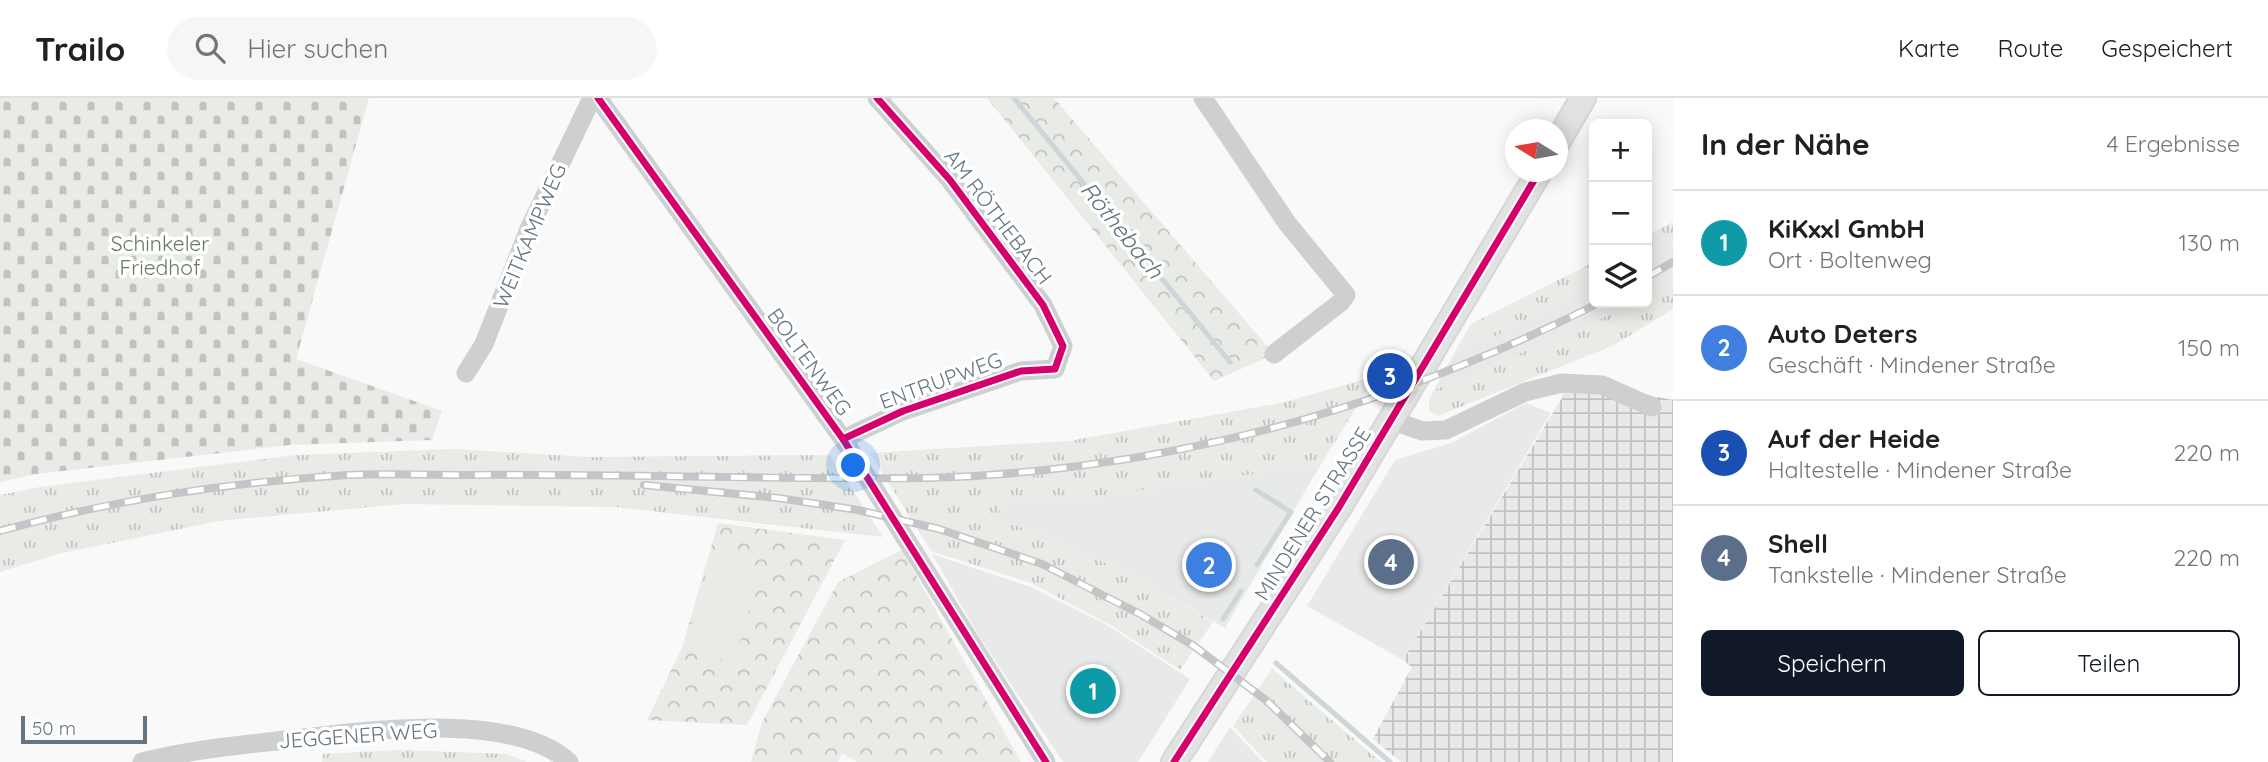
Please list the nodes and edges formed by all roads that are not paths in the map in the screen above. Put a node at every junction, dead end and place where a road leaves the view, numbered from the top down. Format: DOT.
graph roads {
  1 [pos="592,98"];
  2 [pos="598,98"];
  3 [pos="877,98"];
  4 [pos="1203,98"];
  5 [pos="1583,98"];
  6 [pos="1568,124"];
  7 [pos="1533,182"];
  8 [pos="1274,354"];
  9 [pos="1055,369"];
  10 [pos="466,373"];
  11 [pos="1651,407"];
  12 [pos="1391,420"];
  13 [pos="843,439"];
  14 [pos="142,762"];
  15 [pos="569,762"];
  16 [pos="1046,762"];
  17 [pos="1174,762"];
  1 -- 10 [label="street, WEITKAMPWEG"];
  2 -- 13 [label="street, BOLTENWEG"];
  3 -- 9 [label="street, AM RÖTHEBACH"];
  4 -- 8 [label="street"];
  5 -- 6 [label="main road"];
  7 -- 12 [label="main road, MINDENER STRASSE"];
  9 -- 13 [label="street, ENTRUPWEG"];
  11 -- 12 [label="street"];
  12 -- 17 [label="main road, MINDENER STRASSE"];
  13 -- 16 [label="street, BOLTENWEG"];
  14 -- 15 [label="street, JEGGENER WEG"];
}
